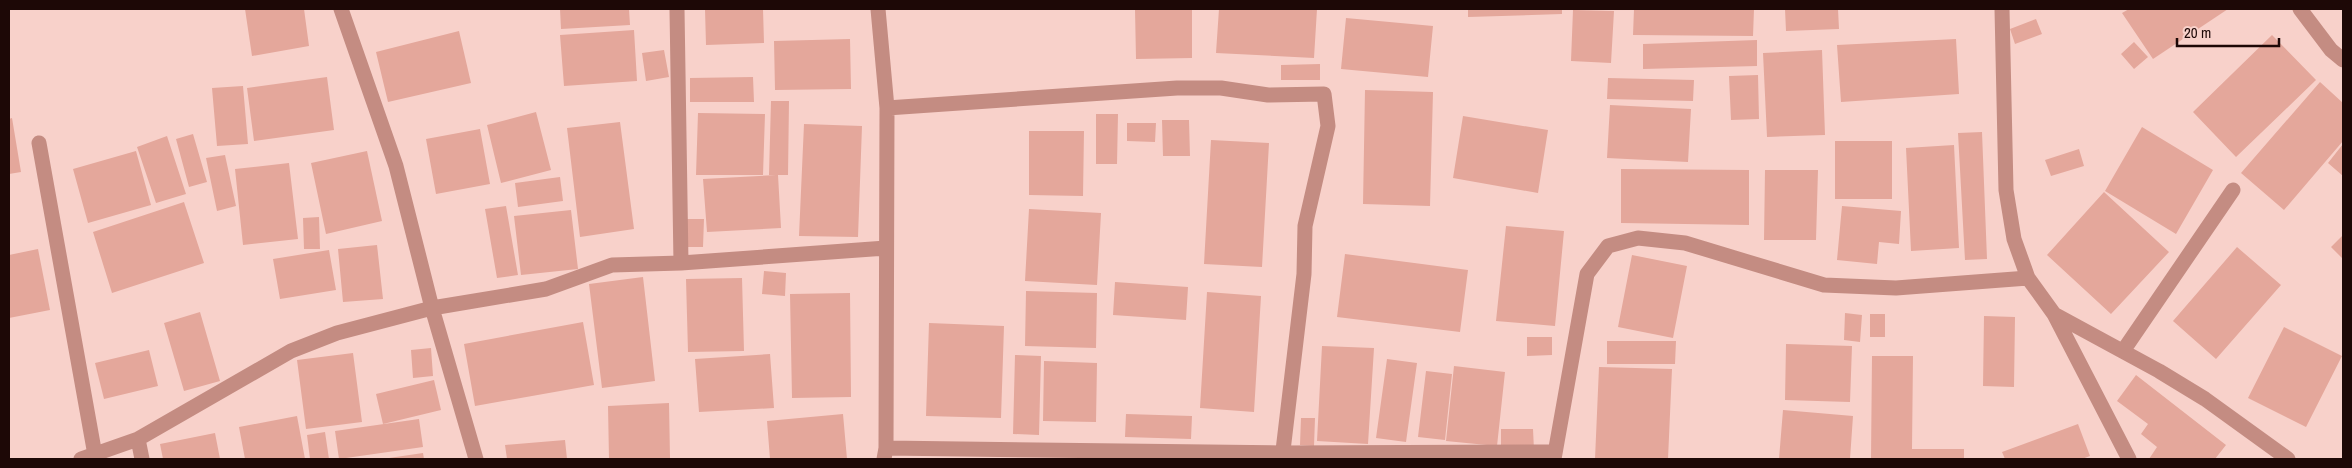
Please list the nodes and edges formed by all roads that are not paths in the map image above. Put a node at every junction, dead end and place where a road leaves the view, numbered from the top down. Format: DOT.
graph roads {
  1 [pos="341,9"];
  2 [pos="677,9"];
  3 [pos="878,9"];
  4 [pos="2002,9"];
  5 [pos="2300,9"];
  6 [pos="2343,60"];
  7 [pos="887,108"];
  8 [pos="40,143"];
  9 [pos="2233,190"];
  10 [pos="886,248"];
  11 [pos="681,263"];
  12 [pos="2028,278"];
  13 [pos="432,308"];
  14 [pos="2054,314"];
  15 [pos="2123,351"];
  16 [pos="138,439"];
  17 [pos="885,454"];
  18 [pos="1093,454"];
  19 [pos="1282,456"];
  20 [pos="1555,456"];
  21 [pos="88,457"];
  22 [pos="142,459"];
  23 [pos="476,459"];
  24 [pos="2129,459"];
  25 [pos="2288,459"];
  1 -- 13 [label="street"];
  2 -- 11 [label="street"];
  3 -- 7 [label="street"];
  4 -- 12 [label="street"];
  5 -- 6 [label="street"];
  7 -- 10 [label="street"];
  7 -- 19 [label="street"];
  8 -- 21 [label="street"];
  9 -- 15 [label="street"];
  10 -- 11 [label="street"];
  10 -- 17 [label="street"];
  11 -- 13 [label="street"];
  12 -- 14 [label="street"];
  12 -- 20 [label="street"];
  13 -- 16 [label="street"];
  13 -- 23 [label="street"];
  14 -- 15 [label="street"];
  14 -- 24 [label="street"];
  15 -- 25 [label="street"];
  16 -- 21 [label="street"];
  16 -- 22 [label="street"];
  17 -- 18 [label="street"];
  18 -- 19 [label="street"];
  19 -- 20 [label="street"];
}
